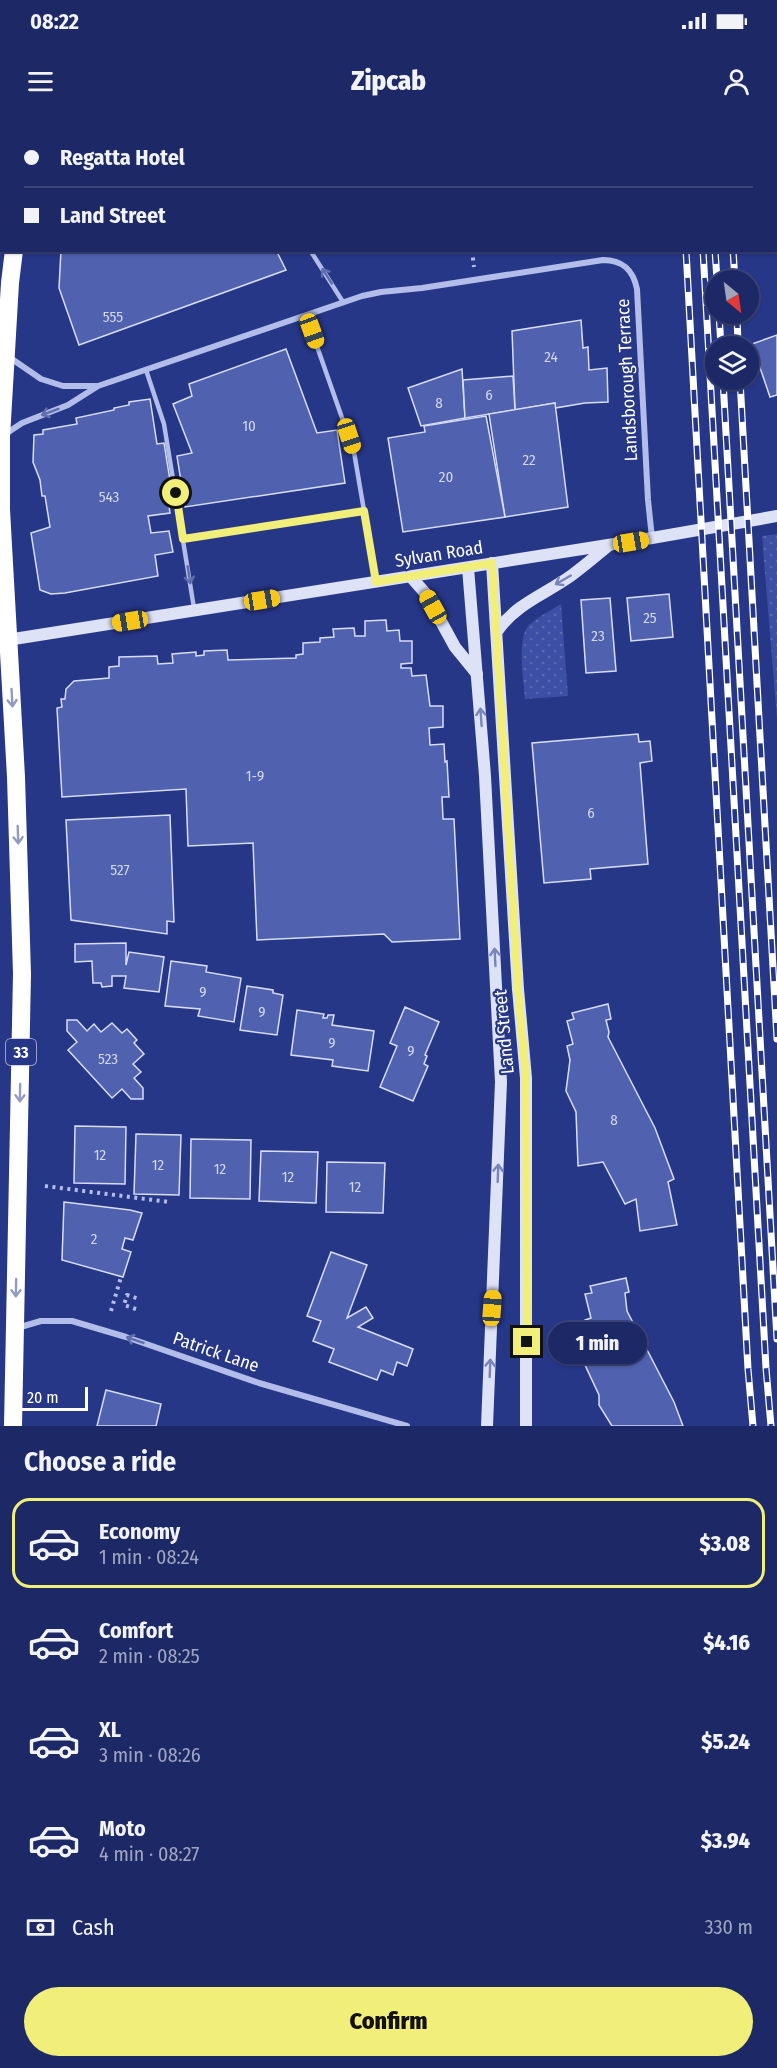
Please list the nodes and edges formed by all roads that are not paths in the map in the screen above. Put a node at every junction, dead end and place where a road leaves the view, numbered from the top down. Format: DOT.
graph roads {
  1 [pos="14,252"];
  2 [pos="311,252"];
  3 [pos="344,302"];
  4 [pos="306,315"];
  5 [pos="6,355"];
  6 [pos="146,370"];
  7 [pos="98,386"];
  8 [pos="1,437"];
  9 [pos="364,511"];
  10 [pos="777,516"];
  11 [pos="652,538"];
  12 [pos="183,539"];
  13 [pos="610,545"];
  14 [pos="492,563"];
  15 [pos="468,568"];
  16 [pos="411,577"];
  17 [pos="376,582"];
  18 [pos="194,610"];
  19 [pos="498,630"];
  20 [pos="5,641"];
  21 [pos="478,674"];
  22 [pos="15,1328"];
  23 [pos="13,1426"];
  24 [pos="407,1426"];
  25 [pos="487,1426"];
  26 [pos="526,1426"];
  1 -- 5 [label="highway, 33"];
  3 -- 2 [label="lane, one-way"];
  3 -- 4 [label="street, Landsborough Terrace"];
  3 -- 11 [label="street, Landsborough Terrace"];
  4 -- 6 [label="street, Landsborough Terrace"];
  4 -- 9 [label="lane"];
  5 -- 7 [label="street, Landsborough Terrace"];
  5 -- 8 [label="highway, 33"];
  6 -- 7 [label="street, Landsborough Terrace"];
  6 -- 12 [label="lane"];
  7 -- 8 [label="street, Landsborough Terrace, one-way"];
  8 -- 20 [label="highway, 33"];
  9 -- 12 [label="lane"];
  9 -- 17 [label="lane"];
  10 -- 11 [label="main road, Sylvan Road"];
  11 -- 13 [label="main road, Sylvan Road"];
  12 -- 18 [label="lane, one-way"];
  13 -- 14 [label="main road, Sylvan Road"];
  13 -- 19 [label="main road, one-way"];
  14 -- 15 [label="main road, Sylvan Road"];
  14 -- 19 [label="main road, Land Street"];
  15 -- 16 [label="main road, Sylvan Road"];
  15 -- 21 [label="main road, Land Street"];
  16 -- 17 [label="main road, Sylvan Road"];
  16 -- 21 [label="main road"];
  17 -- 18 [label="main road, Sylvan Road"];
  18 -- 20 [label="main road, Sylvan Road"];
  19 -- 26 [label="main road, Land Street"];
  20 -- 22 [label="highway, 33, one-way"];
  25 -- 21 [label="main road, Land Street, one-way"];
  22 -- 23 [label="highway, 33"];
  24 -- 22 [label="street, Patrick Lane, one-way"];
}
